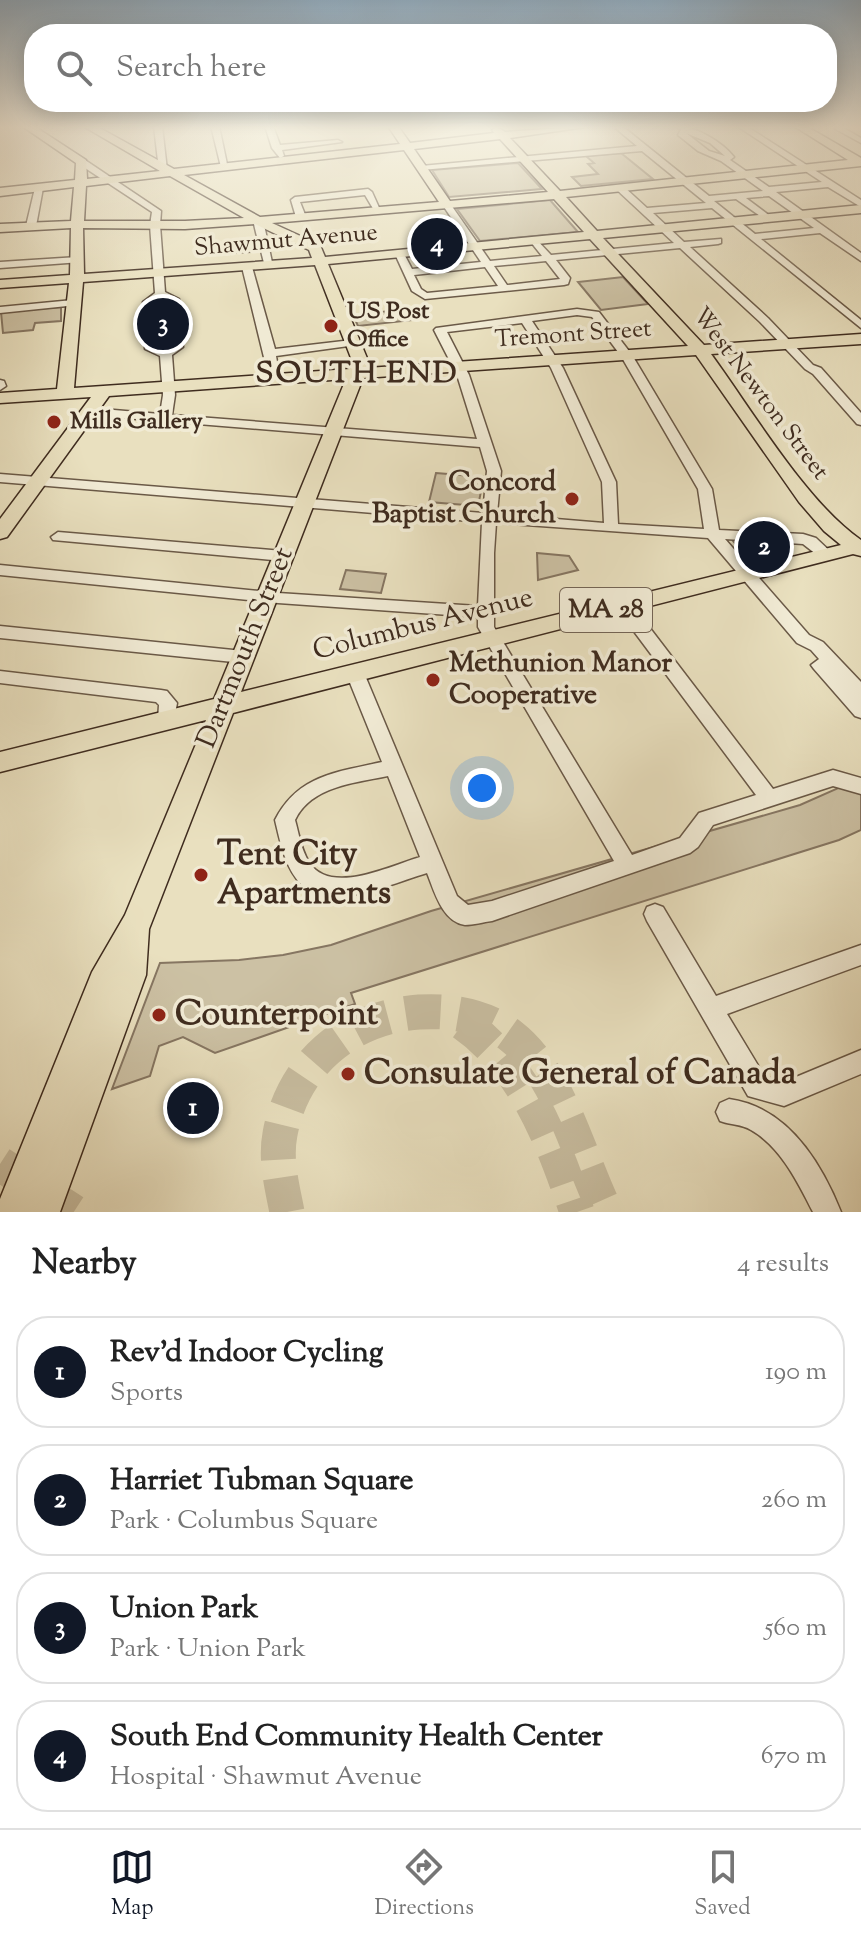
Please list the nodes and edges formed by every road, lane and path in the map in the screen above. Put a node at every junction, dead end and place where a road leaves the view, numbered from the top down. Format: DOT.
graph roads {
  1 [pos="81,183"];
  2 [pos="85,183"];
  3 [pos="111,183"];
  4 [pos="189,183"];
  5 [pos="431,183"];
  6 [pos="546,183"];
  7 [pos="670,183"];
  8 [pos="686,183"];
  9 [pos="757,183"];
  10 [pos="829,184"];
  11 [pos="39,188"];
  12 [pos="620,188"];
  13 [pos="770,191"];
  14 [pos="0,192"];
  15 [pos="557,194"];
  16 [pos="738,196"];
  17 [pos="711,202"];
  18 [pos="446,204"];
  19 [pos="861,207"];
  20 [pos="680,208"];
  21 [pos="378,210"];
  22 [pos="646,211"];
  23 [pos="801,215"];
  24 [pos="301,217"];
  25 [pos="767,218"];
  26 [pos="263,220"];
  27 [pos="734,221"];
  28 [pos="698,224"];
  29 [pos="77,225"];
  30 [pos="155,225"];
  31 [pos="31,226"];
  32 [pos="0,228"];
  33 [pos="663,228"];
  34 [pos="822,230"];
  35 [pos="594,235"];
  36 [pos="753,237"];
  37 [pos="535,241"];
  38 [pos="718,241"];
  39 [pos="682,244"];
  40 [pos="475,247"];
  41 [pos="264,248"];
  42 [pos="610,251"];
  43 [pos="212,252"];
  44 [pos="400,254"];
  45 [pos="550,257"];
  46 [pos="861,258"];
  47 [pos="78,260"];
  48 [pos="321,261"];
  49 [pos="488,264"];
  50 [pos="0,265"];
  51 [pos="269,265"];
  52 [pos="247,267"];
  53 [pos="410,272"];
  54 [pos="158,273"];
  55 [pos="74,279"];
  56 [pos="0,284"];
  57 [pos="505,289"];
  58 [pos="160,294"];
  59 [pos="73,303"];
  60 [pos="0,310"];
  61 [pos="524,318"];
  62 [pos="861,325"];
  63 [pos="861,339"];
  64 [pos="352,343"];
  65 [pos="788,344"];
  66 [pos="700,350"];
  67 [pos="270,353"];
  68 [pos="166,354"];
  69 [pos="626,355"];
  70 [pos="553,361"];
  71 [pos="460,367"];
  72 [pos="809,367"];
  73 [pos="357,374"];
  74 [pos="274,379"];
  75 [pos="168,386"];
  76 [pos="103,391"];
  77 [pos="65,394"];
  78 [pos="0,398"];
  79 [pos="91,412"];
  80 [pos="165,419"];
  81 [pos="861,421"];
  82 [pos="332,431"];
  83 [pos="861,435"];
  84 [pos="483,443"];
  85 [pos="0,478"];
  86 [pos="39,480"];
  87 [pos="304,501"];
  88 [pos="489,518"];
  89 [pos="3,525"];
  90 [pos="611,528"];
  91 [pos="712,534"];
  92 [pos="58,537"];
  93 [pos="860,548"];
  94 [pos="826,555"];
  95 [pos="283,556"];
  96 [pos="0,570"];
  97 [pos="747,575"];
  98 [pos="266,596"];
  99 [pos="624,606"];
  100 [pos="484,612"];
  101 [pos="0,632"];
  102 [pos="494,638"];
  103 [pos="803,639"];
  104 [pos="243,657"];
  105 [pos="355,673"];
  106 [pos="0,677"];
  107 [pos="861,693"];
  108 [pos="223,706"];
  109 [pos="861,711"];
  110 [pos="167,720"];
  111 [pos="0,762"];
  112 [pos="393,767"];
  113 [pos="861,786"];
  114 [pos="768,797"];
  115 [pos="432,862"];
  116 [pos="627,865"];
  117 [pos="655,914"];
  118 [pos="137,922"];
  119 [pos="861,955"];
  120 [pos="710,1009"];
  121 [pos="861,1062"];
  122 [pos="729,1112"];
  123 [pos="13,1212"];
  124 [pos="42,1212"];
  125 [pos="828,1212"];
  1 -- 2 [label="main road"];
  1 -- 11 [label="main road"];
  1 -- 29 [label="main road"];
  3 -- 30 [label="street"];
  4 -- 26 [label="main road"];
  5 -- 18 [label="main road"];
  6 -- 15 [label="main road, West Newton Street"];
  7 -- 12 [label="main road"];
  8 -- 17 [label="street"];
  9 -- 13 [label="street"];
  10 -- 13 [label="street"];
  10 -- 19 [label="street"];
  11 -- 14 [label="main road"];
  11 -- 31 [label="street"];
  12 -- 15 [label="main road"];
  12 -- 22 [label="street"];
  13 -- 16 [label="street"];
  13 -- 23 [label="street"];
  15 -- 18 [label="main road"];
  15 -- 35 [label="main road, West Newton Street"];
  16 -- 17 [label="street"];
  16 -- 25 [label="street"];
  17 -- 20 [label="street"];
  17 -- 27 [label="street"];
  18 -- 21 [label="main road"];
  18 -- 40 [label="street"];
  19 -- 23 [label="main road, Shawmut Avenue"];
  20 -- 22 [label="street"];
  20 -- 28 [label="street"];
  21 -- 24 [label="main road"];
  21 -- 24 [label="street"];
  22 -- 33 [label="street"];
  23 -- 25 [label="main road, Shawmut Avenue"];
  23 -- 34 [label="street"];
  24 -- 26 [label="main road"];
  25 -- 27 [label="main road, Shawmut Avenue"];
  26 -- 30 [label="main road"];
  26 -- 41 [label="street"];
  26 -- 48 [label="main road"];
  27 -- 28 [label="main road, Shawmut Avenue"];
  27 -- 36 [label="street"];
  28 -- 33 [label="main road, Shawmut Avenue"];
  29 -- 30 [label="main road"];
  29 -- 31 [label="main road"];
  29 -- 47 [label="main road"];
  30 -- 54 [label="street"];
  31 -- 32 [label="main road"];
  33 -- 35 [label="main road, Shawmut Avenue"];
  33 -- 39 [label="street"];
  34 -- 36 [label="street"];
  34 -- 46 [label="street"];
  35 -- 37 [label="main road, Shawmut Avenue"];
  35 -- 42 [label="main road, West Newton Street"];
  36 -- 62 [label="street"];
  37 -- 40 [label="main road, Shawmut Avenue"];
  37 -- 45 [label="street"];
  38 -- 39 [label="street"];
  39 -- 42 [label="street"];
  39 -- 65 [label="street"];
  40 -- 44 [label="main road, Shawmut Avenue"];
  40 -- 49 [label="street"];
  41 -- 43 [label="street"];
  41 -- 51 [label="street"];
  42 -- 45 [label="street"];
  42 -- 66 [label="main road, West Newton Street"];
  44 -- 48 [label="main road, Shawmut Avenue"];
  44 -- 53 [label="street"];
  45 -- 49 [label="street"];
  45 -- 57 [label="street"];
  47 -- 50 [label="street"];
  47 -- 55 [label="main road"];
  48 -- 51 [label="main road, Shawmut Avenue"];
  48 -- 64 [label="main road"];
  49 -- 53 [label="street"];
  49 -- 57 [label="street"];
  51 -- 52 [label="main road, Shawmut Avenue"];
  52 -- 54 [label="main road, Shawmut Avenue"];
  52 -- 67 [label="street"];
  53 -- 57 [label="street"];
  54 -- 55 [label="main road, Shawmut Avenue"];
  54 -- 58 [label="street"];
  55 -- 56 [label="main road, Shawmut Avenue"];
  55 -- 59 [label="main road"];
  58 -- 68 [label="street"];
  58 -- 68 [label="street"];
  59 -- 60 [label="street"];
  59 -- 77 [label="main road"];
  61 -- 69 [label="street"];
  61 -- 70 [label="street"];
  61 -- 71 [label="street"];
  63 -- 65 [label="main road, Tremont Street"];
  64 -- 67 [label="street"];
  64 -- 73 [label="main road"];
  65 -- 66 [label="main road, Tremont Street"];
  65 -- 72 [label="street"];
  66 -- 69 [label="main road, Tremont Street"];
  66 -- 93 [label="main road, West Newton Street"];
  67 -- 74 [label="street"];
  68 -- 75 [label="street"];
  69 -- 70 [label="main road, Tremont Street"];
  69 -- 91 [label="street"];
  70 -- 71 [label="main road, Tremont Street"];
  70 -- 90 [label="street"];
  71 -- 73 [label="main road, Tremont Street"];
  71 -- 84 [label="street"];
  72 -- 81 [label="street"];
  72 -- 83 [label="street"];
  73 -- 74 [label="main road, Tremont Street"];
  73 -- 82 [label="main road, Dartmouth Street"];
  74 -- 75 [label="main road, Tremont Street"];
  75 -- 76 [label="main road, Tremont Street"];
  75 -- 80 [label="street"];
  76 -- 77 [label="main road, Tremont Street"];
  76 -- 79 [label="main road"];
  77 -- 78 [label="main road, Tremont Street"];
  79 -- 80 [label="street"];
  79 -- 86 [label="main road"];
  80 -- 82 [label="street"];
  82 -- 84 [label="street"];
  82 -- 87 [label="main road, Dartmouth Street"];
  84 -- 88 [label="street"];
  85 -- 86 [label="street"];
  86 -- 87 [label="street"];
  86 -- 89 [label="main road"];
  87 -- 88 [label="street"];
  87 -- 95 [label="main road, Dartmouth Street"];
  88 -- 90 [label="street"];
  88 -- 100 [label="street"];
  90 -- 91 [label="street"];
  91 -- 94 [label="street"];
  91 -- 97 [label="street"];
  92 -- 95 [label="street"];
  93 -- 94 [label="main road, Columbus Avenue / MA 28"];
  94 -- 97 [label="main road, Columbus Avenue / MA 28"];
  95 -- 98 [label="main road, Dartmouth Street"];
  96 -- 98 [label="street"];
  97 -- 99 [label="main road, Columbus Avenue / MA 28"];
  97 -- 103 [label="street"];
  98 -- 100 [label="street"];
  98 -- 104 [label="main road, Dartmouth Street"];
  99 -- 102 [label="main road, Columbus Avenue / MA 28"];
  99 -- 114 [label="street"];
  100 -- 102 [label="street"];
  101 -- 104 [label="street"];
  102 -- 105 [label="main road, Columbus Avenue / MA 28"];
  102 -- 116 [label="street"];
  103 -- 107 [label="street"];
  103 -- 109 [label="street"];
  104 -- 108 [label="main road, Dartmouth Street"];
  105 -- 108 [label="main road, Columbus Avenue / MA 28"];
  105 -- 112 [label="street"];
  106 -- 110 [label="street"];
  108 -- 110 [label="main road, Columbus Avenue / MA 28"];
  108 -- 118 [label="main road, Dartmouth Street"];
  110 -- 111 [label="main road, Columbus Avenue / MA 28"];
  112 -- 115 [label="street"];
  112 -- 115 [label="street"];
  113 -- 114 [label="street"];
  114 -- 116 [label="street"];
  115 -- 116 [label="street"];
  117 -- 120 [label="street"];
  118 -- 123 [label="main road, Dartmouth Street"];
  118 -- 124 [label="main road, Dartmouth Street"];
  119 -- 120 [label="street"];
  120 -- 121 [label="street"];
  122 -- 125 [label="street"];
}
